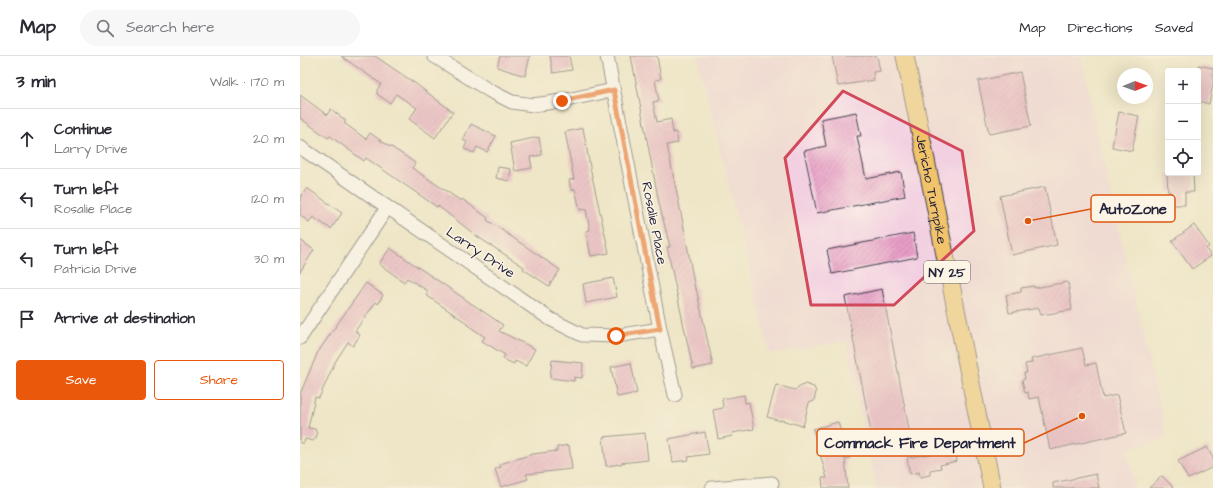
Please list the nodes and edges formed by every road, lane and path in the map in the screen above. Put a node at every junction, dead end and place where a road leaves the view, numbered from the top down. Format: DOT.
graph roads {
  1 [pos="434,56"];
  2 [pos="607,56"];
  3 [pos="905,56"];
  4 [pos="614,90"];
  5 [pos="300,147"];
  6 [pos="387,208"];
  7 [pos="660,329"];
  8 [pos="300,338"];
  9 [pos="675,395"];
  10 [pos="772,483"];
  11 [pos="712,488"];
  12 [pos="992,488"];
  1 -- 4 [label="street"];
  2 -- 4 [label="street, Rosalie Place"];
  3 -- 12 [label="main road, Jericho Turnpike / NY 25"];
  4 -- 7 [label="street, Rosalie Place"];
  5 -- 6 [label="street, Larry Drive"];
  6 -- 7 [label="street, Larry Drive"];
  6 -- 8 [label="street"];
  7 -- 9 [label="street, Rosalie Place"];
  10 -- 11 [label="street"];
}
